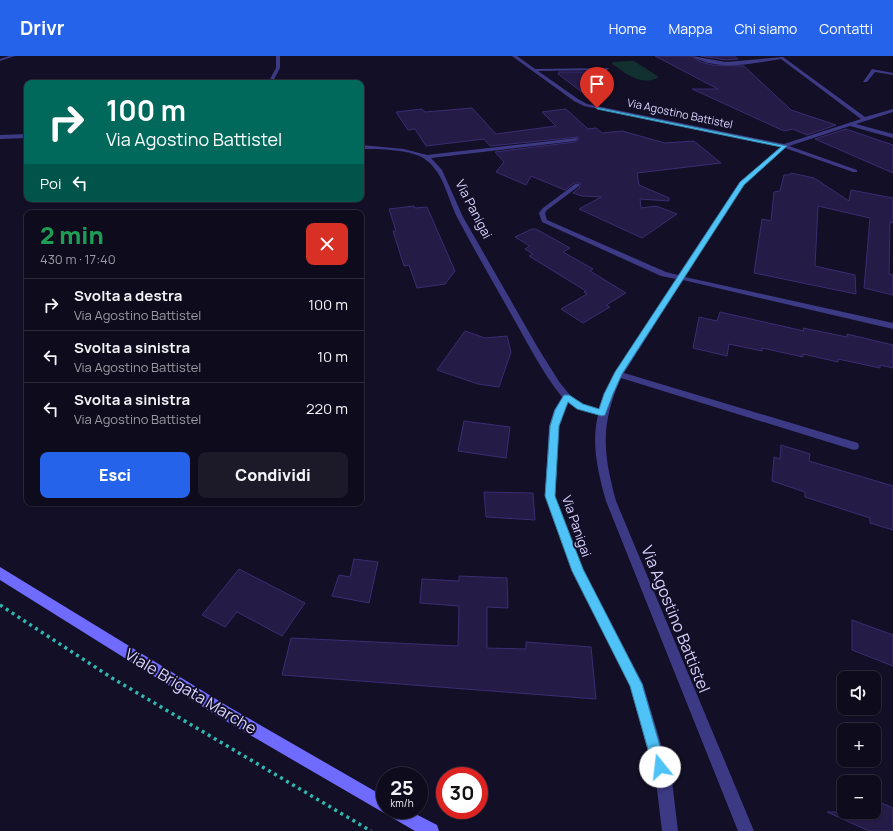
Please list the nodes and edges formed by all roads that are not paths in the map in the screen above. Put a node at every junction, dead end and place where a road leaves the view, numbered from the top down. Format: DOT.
graph roads {
  1 [pos="13,56"];
  2 [pos="278,56"];
  3 [pos="514,56"];
  4 [pos="694,56"];
  5 [pos="0,60"];
  6 [pos="607,69"];
  7 [pos="535,70"];
  8 [pos="893,74"];
  9 [pos="272,80"];
  10 [pos="865,81"];
  11 [pos="893,110"];
  12 [pos="864,119"];
  13 [pos="850,124"];
  14 [pos="24,136"];
  15 [pos="893,136"];
  16 [pos="0,137"];
  17 [pos="575,139"];
  18 [pos="784,146"];
  19 [pos="364,147"];
  20 [pos="426,157"];
  21 [pos="855,171"];
  22 [pos="577,185"];
  23 [pos="681,277"];
  24 [pos="893,326"];
  25 [pos="618,374"];
  26 [pos="566,397"];
  27 [pos="602,413"];
  28 [pos="854,446"];
  29 [pos="0,573"];
  30 [pos="376,801"];
  31 [pos="409,819"];
  32 [pos="430,831"];
  33 [pos="670,831"];
  34 [pos="746,831"];
  1 -- 5 [label="street"];
  2 -- 9 [label="street"];
  3 -- 7 [label="street, Via Agostino Battistel"];
  4 -- 12 [label="street"];
  6 -- 7 [label="street"];
  7 -- 18 [label="street, Via Agostino Battistel"];
  8 -- 10 [label="street"];
  11 -- 12 [label="street, Via Agostino Battistel"];
  12 -- 13 [label="street, Via Agostino Battistel"];
  13 -- 15 [label="street"];
  13 -- 18 [label="street, Via Agostino Battistel"];
  14 -- 16 [label="street"];
  17 -- 20 [label="street"];
  18 -- 21 [label="street, Via Agostino Battistel"];
  18 -- 23 [label="street, Via Agostino Battistel"];
  19 -- 20 [label="street"];
  20 -- 26 [label="street, Via Panigai"];
  22 -- 23 [label="street"];
  23 -- 24 [label="street"];
  23 -- 25 [label="street, Via Agostino Battistel"];
  25 -- 27 [label="street, Via Agostino Battistel"];
  25 -- 28 [label="street"];
  26 -- 27 [label="street"];
  26 -- 33 [label="street, Via Panigai"];
  27 -- 34 [label="street, Via Agostino Battistel"];
  29 -- 30 [label="street, Viale Brigata Marche"];
  31 -- 32 [label="street"];
}
